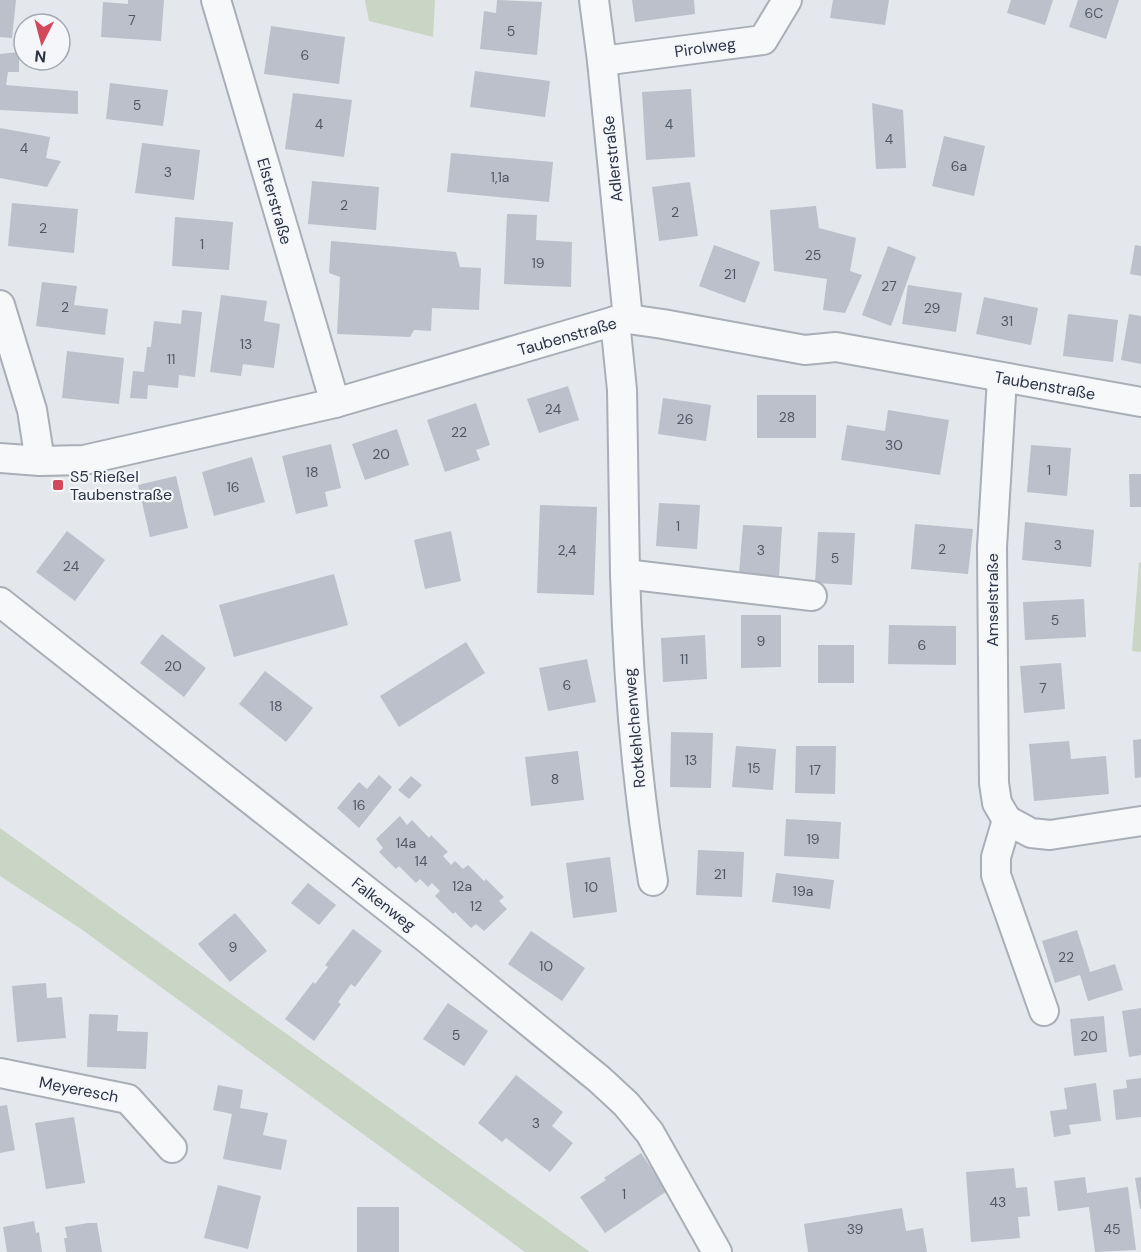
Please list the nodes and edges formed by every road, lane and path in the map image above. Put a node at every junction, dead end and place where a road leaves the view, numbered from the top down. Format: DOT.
graph roads {
  1 [pos="216,0"];
  2 [pos="594,0"];
  3 [pos="787,0"];
  4 [pos="602,61"];
  5 [pos="0,305"];
  6 [pos="621,320"];
  7 [pos="1002,378"];
  8 [pos="1141,402"];
  9 [pos="335,403"];
  10 [pos="0,458"];
  11 [pos="40,461"];
  12 [pos="625,574"];
  13 [pos="812,596"];
  14 [pos="0,602"];
  15 [pos="1007,820"];
  16 [pos="1141,821"];
  17 [pos="653,882"];
  18 [pos="1044,1011"];
  19 [pos="0,1073"];
  20 [pos="172,1148"];
  21 [pos="717,1252"];
  1 -- 9 [label="street, Elsterstraße"];
  2 -- 4 [label="street, Adlerstraße"];
  3 -- 4 [label="street, Pirolweg"];
  4 -- 6 [label="street, Adlerstraße"];
  5 -- 11 [label="street"];
  6 -- 7 [label="street, Taubenstraße"];
  6 -- 9 [label="street, Taubenstraße"];
  6 -- 12 [label="street, Rotkehlchenweg"];
  7 -- 8 [label="street, Taubenstraße"];
  7 -- 15 [label="street, Amselstraße"];
  9 -- 11 [label="street, Taubenstraße"];
  10 -- 11 [label="street, Taubenstraße"];
  12 -- 13 [label="street"];
  12 -- 17 [label="street, Rotkehlchenweg"];
  14 -- 21 [label="street, Falkenweg"];
  15 -- 16 [label="street"];
  15 -- 18 [label="street"];
  19 -- 20 [label="street, Meyeresch"];
}
